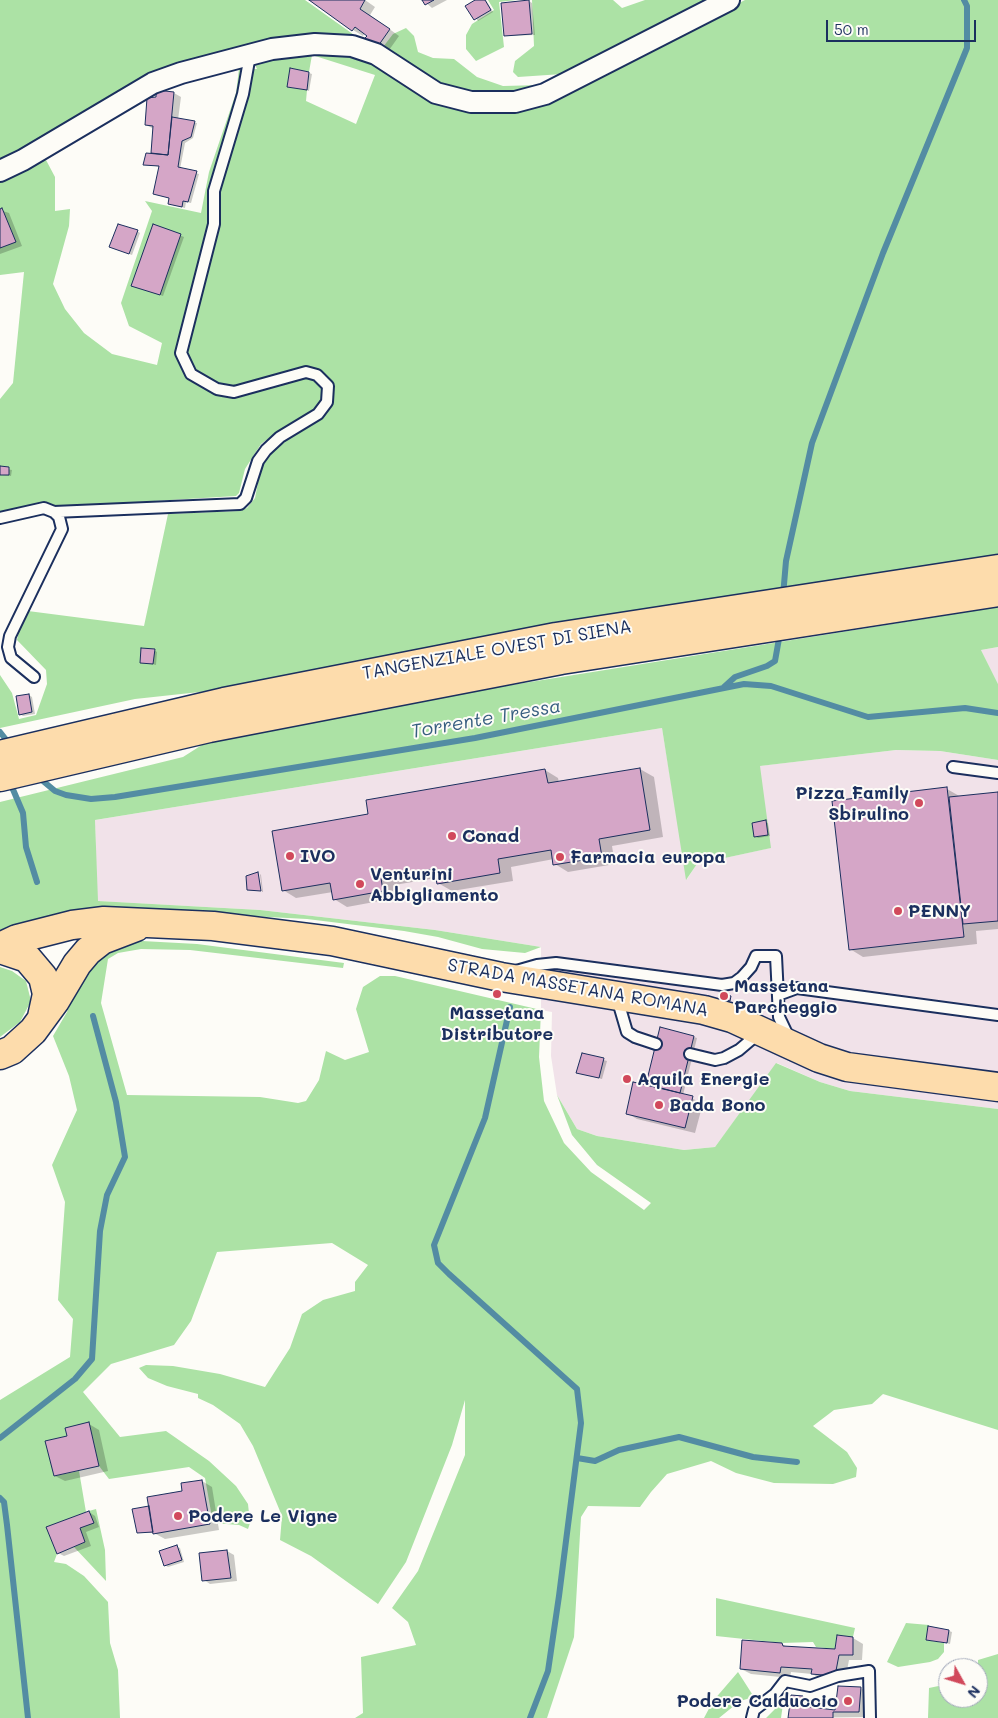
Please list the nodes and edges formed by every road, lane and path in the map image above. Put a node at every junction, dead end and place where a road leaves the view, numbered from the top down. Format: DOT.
graph roads {
  1 [pos="729,0"];
  2 [pos="250,55"];
  3 [pos="0,171"];
  4 [pos="54,512"];
  5 [pos="0,518"];
  6 [pos="998,569"];
  7 [pos="998,592"];
  8 [pos="34,677"];
  9 [pos="224,702"];
  10 [pos="209,728"];
  11 [pos="0,736"];
  12 [pos="0,755"];
  13 [pos="953,766"];
  14 [pos="998,773"];
  15 [pos="0,777"];
  16 [pos="0,790"];
  17 [pos="150,923"];
  18 [pos="0,948"];
  19 [pos="501,977"];
  20 [pos="616,994"];
  21 [pos="778,994"];
  22 [pos="998,1014"];
  23 [pos="39,1023"];
  24 [pos="760,1032"];
  25 [pos="656,1044"];
  26 [pos="800,1050"];
  27 [pos="690,1054"];
  28 [pos="0,1055"];
  29 [pos="998,1087"];
  30 [pos="752,1718"];
  31 [pos="870,1718"];
  1 -- 2 [label="street"];
  2 -- 3 [label="street"];
  2 -- 4 [label="lane"];
  4 -- 5 [label="lane"];
  4 -- 8 [label="lane"];
  6 -- 9 [label="main road, TANGENZIALE OVEST DI SIENA"];
  7 -- 10 [label="main road, TANGENZIALE OVEST DI SIENA"];
  9 -- 11 [label="main road"];
  9 -- 12 [label="main road, TANGENZIALE OVEST DI SIENA"];
  10 -- 15 [label="main road, TANGENZIALE OVEST DI SIENA"];
  10 -- 16 [label="main road"];
  13 -- 14 [label="lane"];
  17 -- 18 [label="main road, STRADA MASSETANA ROMANA"];
  17 -- 19 [label="main road, STRADA MASSETANA ROMANA"];
  17 -- 23 [label="main road, STRADA MASSETANA ROMANA"];
  18 -- 23 [label="main road, STRADA MASSETANA ROMANA"];
  19 -- 20 [label="main road, STRADA MASSETANA ROMANA"];
  19 -- 21 [label="lane"];
  20 -- 24 [label="main road, STRADA MASSETANA ROMANA"];
  20 -- 25 [label="lane"];
  21 -- 22 [label="lane"];
  21 -- 26 [label="lane"];
  23 -- 28 [label="main road, STRADA MASSETANA ROMANA"];
  24 -- 26 [label="main road, STRADA MASSETANA ROMANA"];
  24 -- 27 [label="lane"];
  26 -- 29 [label="main road, STRADA MASSETANA ROMANA"];
  30 -- 31 [label="lane"];
}
